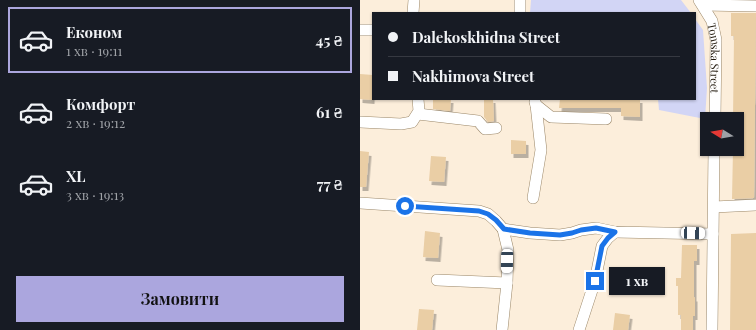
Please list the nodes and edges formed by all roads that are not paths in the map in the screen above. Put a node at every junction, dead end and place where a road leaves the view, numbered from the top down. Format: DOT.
graph roads {
  1 [pos="414,0"];
  2 [pos="520,0"];
  3 [pos="701,2"];
  4 [pos="756,6"];
  5 [pos="413,12"];
  6 [pos="520,12"];
  7 [pos="360,30"];
  8 [pos="372,30"];
  9 [pos="418,100"];
  10 [pos="535,102"];
  11 [pos="715,112"];
  12 [pos="418,114"];
  13 [pos="606,119"];
  14 [pos="360,122"];
  15 [pos="496,128"];
  16 [pos="714,156"];
  17 [pos="533,198"];
  18 [pos="360,203"];
  19 [pos="756,205"];
  20 [pos="714,207"];
  21 [pos="504,229"];
  22 [pos="615,232"];
  23 [pos="713,234"];
  24 [pos="437,280"];
  25 [pos="507,283"];
  26 [pos="502,330"];
  27 [pos="578,330"];
  28 [pos="712,330"];
  1 -- 5 [label="street"];
  2 -- 6 [label="street"];
  3 -- 4 [label="street"];
  3 -- 11 [label="street, Tomska Street"];
  7 -- 8 [label="street"];
  9 -- 12 [label="street"];
  10 -- 13 [label="street"];
  10 -- 17 [label="street"];
  12 -- 14 [label="street"];
  12 -- 15 [label="street"];
  16 -- 20 [label="street"];
  18 -- 21 [label="street"];
  19 -- 20 [label="street"];
  20 -- 23 [label="street"];
  21 -- 22 [label="street"];
  21 -- 25 [label="street"];
  22 -- 23 [label="street"];
  22 -- 27 [label="street"];
  23 -- 28 [label="street"];
  24 -- 25 [label="street"];
  25 -- 26 [label="street"];
}
